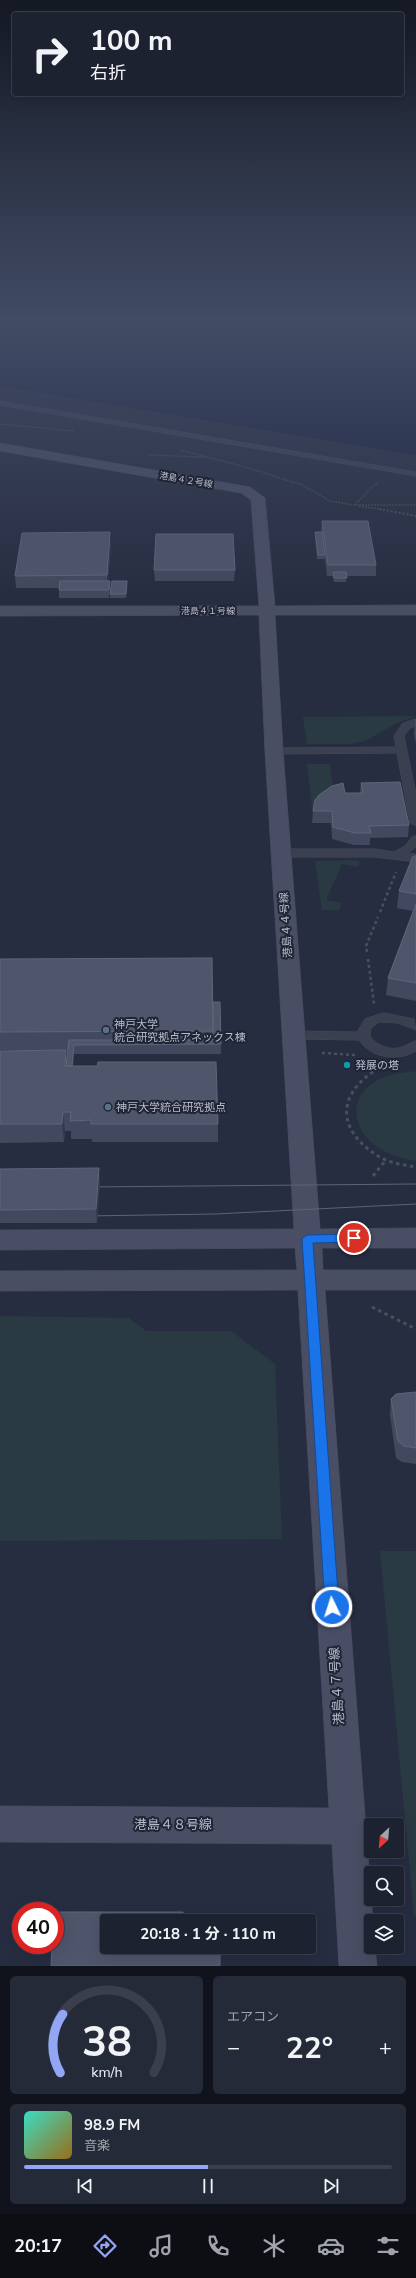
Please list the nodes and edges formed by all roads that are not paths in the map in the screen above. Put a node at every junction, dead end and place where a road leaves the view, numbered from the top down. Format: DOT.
graph roads {
  1 [pos="40,410"];
  2 [pos="155,429"];
  3 [pos="0,447"];
  4 [pos="416,467"];
  5 [pos="416,474"];
  6 [pos="416,610"];
  7 [pos="0,611"];
  8 [pos="267,611"];
  9 [pos="416,722"];
  10 [pos="402,750"];
  11 [pos="274,751"];
  12 [pos="416,823"];
  13 [pos="416,839"];
  14 [pos="281,853"];
  15 [pos="396,855"];
  16 [pos="412,858"];
  17 [pos="416,1026"];
  18 [pos="294,1035"];
  19 [pos="363,1036"];
  20 [pos="415,1048"];
  21 [pos="416,1238"];
  22 [pos="307,1239"];
  23 [pos="0,1240"];
  24 [pos="310,1280"];
  25 [pos="416,1280"];
  26 [pos="0,1281"];
  27 [pos="0,1824"];
  28 [pos="347,1826"];
  29 [pos="358,1966"];
  1 -- 2 [label="lane"];
  2 -- 4 [label="lane"];
  2 -- 5 [label="lane"];
  3 -- 8 [label="street, 港島４２号線"];
  6 -- 8 [label="street, 港島４１号線"];
  7 -- 8 [label="street, 港島４１号線"];
  8 -- 11 [label="street, 港島４４号線"];
  9 -- 10 [label="lane"];
  10 -- 11 [label="lane"];
  10 -- 12 [label="lane"];
  11 -- 14 [label="street, 港島４４号線"];
  13 -- 15 [label="lane"];
  14 -- 15 [label="lane"];
  14 -- 18 [label="street, 港島４４号線"];
  15 -- 16 [label="lane"];
  17 -- 19 [label="lane"];
  18 -- 19 [label="lane"];
  18 -- 22 [label="street, 港島４４号線"];
  19 -- 20 [label="lane"];
  21 -- 22 [label="street"];
  22 -- 23 [label="street"];
  22 -- 24 [label="street, 港島４７号線"];
  24 -- 25 [label="street"];
  24 -- 26 [label="street"];
  24 -- 28 [label="street, 港島４７号線"];
  27 -- 28 [label="street, 港島４８号線"];
  28 -- 29 [label="street, 港島４７号線"];
}
